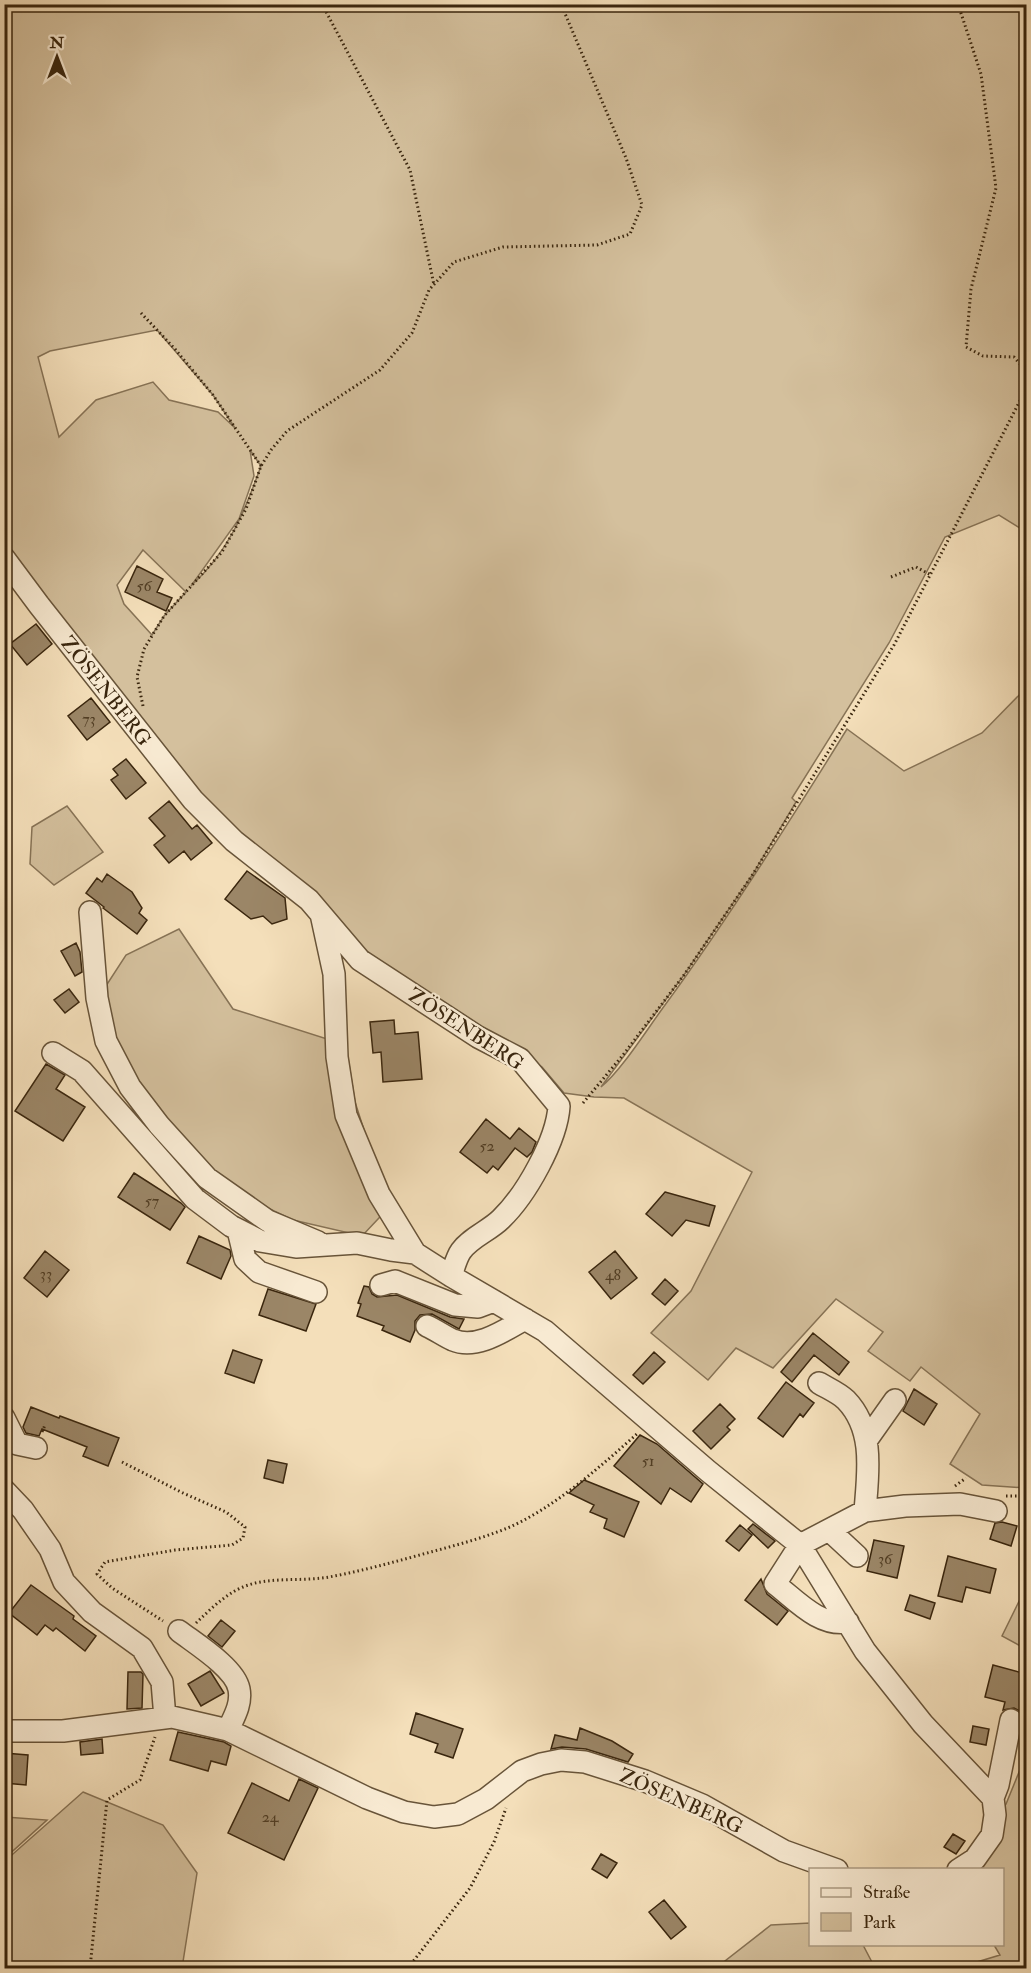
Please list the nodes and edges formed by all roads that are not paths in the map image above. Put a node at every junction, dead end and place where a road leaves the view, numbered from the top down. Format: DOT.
graph roads {
  1 [pos="4,558"];
  2 [pos="90,912"];
  3 [pos="321,914"];
  4 [pos="360,960"];
  5 [pos="334,974"];
  6 [pos="53,1053"];
  7 [pos="238,1230"];
  8 [pos="324,1245"];
  9 [pos="415,1252"];
  10 [pos="451,1276"];
  11 [pos="381,1285"];
  12 [pos="316,1292"];
  13 [pos="494,1301"];
  14 [pos="525,1319"];
  15 [pos="427,1326"];
  16 [pos="819,1383"];
  17 [pos="895,1400"];
  18 [pos="4,1418"];
  19 [pos="866,1441"];
  20 [pos="19,1444"];
  21 [pos="4,1490"];
  22 [pos="865,1511"];
  23 [pos="996,1511"];
  24 [pos="829,1530"];
  25 [pos="800,1545"];
  26 [pos="856,1556"];
  27 [pos="848,1622"];
  28 [pos="181,1633"];
  29 [pos="164,1718"];
  30 [pos="1011,1720"];
  31 [pos="228,1730"];
  32 [pos="4,1731"];
  33 [pos="993,1798"];
  34 [pos="834,1868"];
  35 [pos="960,1868"];
  1 -- 3 [label="street, ZÖSENBERG"];
  2 -- 8 [label="street"];
  3 -- 4 [label="street, ZÖSENBERG"];
  3 -- 5 [label="street"];
  4 -- 5 [label="street"];
  4 -- 10 [label="street, ZÖSENBERG"];
  5 -- 9 [label="street"];
  6 -- 7 [label="street"];
  7 -- 8 [label="street"];
  7 -- 12 [label="street"];
  8 -- 9 [label="street"];
  9 -- 10 [label="street"];
  10 -- 13 [label="street"];
  11 -- 13 [label="street"];
  13 -- 14 [label="street"];
  14 -- 15 [label="street"];
  14 -- 25 [label="street"];
  16 -- 19 [label="street"];
  17 -- 19 [label="street"];
  18 -- 20 [label="street"];
  19 -- 22 [label="street"];
  21 -- 29 [label="street"];
  22 -- 23 [label="street"];
  22 -- 24 [label="street"];
  24 -- 25 [label="street"];
  24 -- 26 [label="street"];
  25 -- 27 [label="street"];
  25 -- 27 [label="street"];
  27 -- 33 [label="street"];
  28 -- 31 [label="street"];
  29 -- 31 [label="street, ZÖSENBERG"];
  29 -- 32 [label="street, ZÖSENBERG"];
  30 -- 33 [label="street"];
  31 -- 34 [label="street, ZÖSENBERG"];
  33 -- 35 [label="street"];
}
